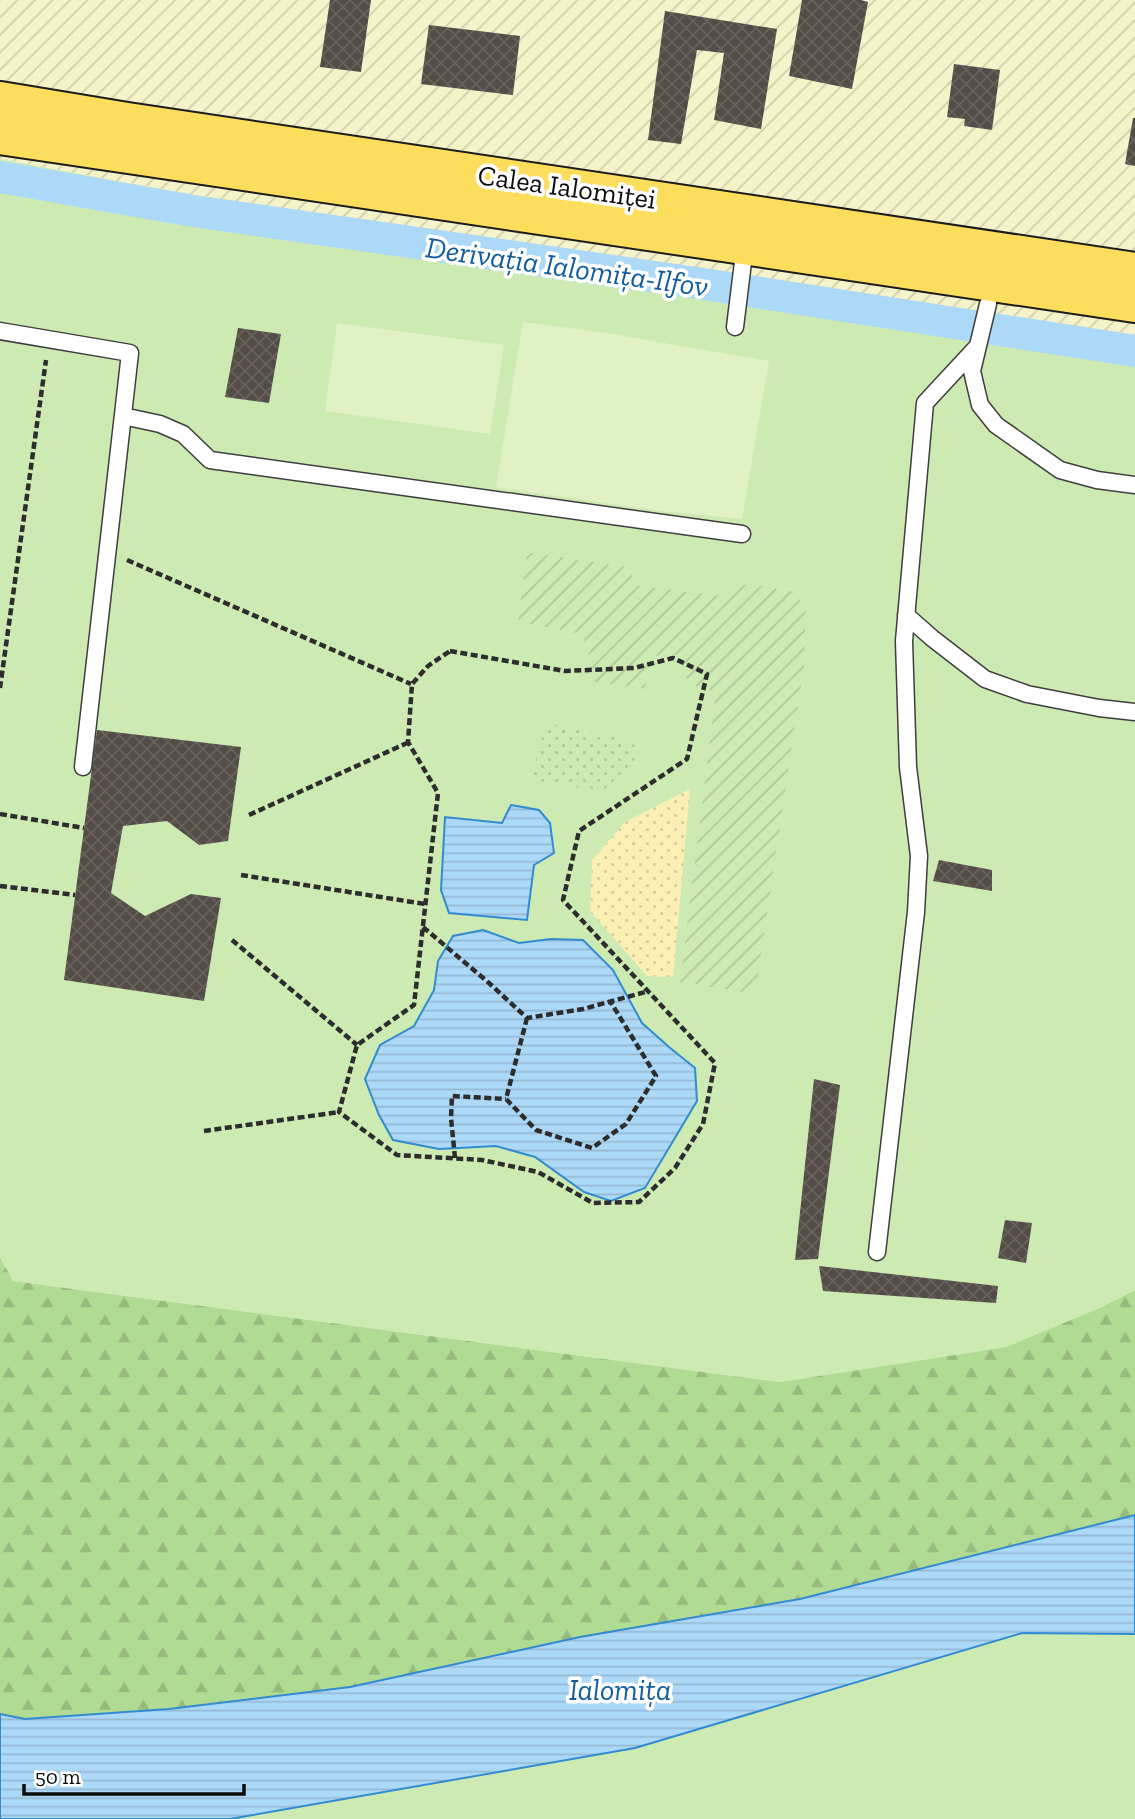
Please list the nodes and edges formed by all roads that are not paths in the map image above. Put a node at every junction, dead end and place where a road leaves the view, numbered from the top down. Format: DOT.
graph roads {
  1 [pos="0,101"];
  2 [pos="0,135"];
  3 [pos="744,258"];
  4 [pos="1135,272"];
  5 [pos="993,279"];
  6 [pos="1135,303"];
  7 [pos="736,319"];
  8 [pos="0,331"];
  9 [pos="977,347"];
  10 [pos="123,416"];
  11 [pos="1135,485"];
  12 [pos="741,534"];
  13 [pos="906,615"];
  14 [pos="1135,712"];
  15 [pos="83,767"];
  16 [pos="877,1252"];
  1 -- 5 [label="main road, Calea Ialomiței"];
  2 -- 3 [label="main road, Calea Ialomiței"];
  3 -- 5 [label="main road, Calea Ialomiței"];
  3 -- 7 [label="lane"];
  4 -- 5 [label="main road, Calea Ialomiței"];
  5 -- 6 [label="main road, Calea Ialomiței"];
  5 -- 9 [label="lane"];
  8 -- 10 [label="lane"];
  9 -- 11 [label="lane"];
  9 -- 13 [label="lane"];
  10 -- 12 [label="lane"];
  10 -- 15 [label="lane"];
  13 -- 14 [label="lane"];
  13 -- 16 [label="lane"];
}
